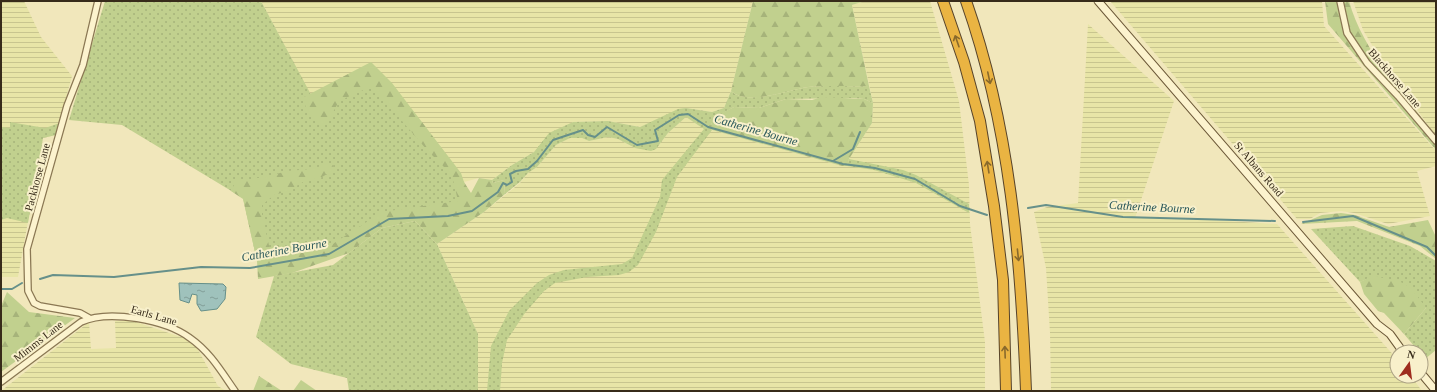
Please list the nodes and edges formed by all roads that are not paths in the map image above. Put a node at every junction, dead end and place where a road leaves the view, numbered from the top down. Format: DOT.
graph roads {
  1 [pos="98,1"];
  2 [pos="943,1"];
  3 [pos="966,1"];
  4 [pos="1098,1"];
  5 [pos="1340,1"];
  6 [pos="1436,141"];
  7 [pos="89,318"];
  8 [pos="1397,344"];
  9 [pos="1,382"];
  10 [pos="1429,383"];
  11 [pos="235,391"];
  12 [pos="1006,391"];
  13 [pos="1026,391"];
  14 [pos="1436,391"];
  1 -- 7 [label="street, Packhorse Lane"];
  12 -- 2 [label="highway, one-way"];
  3 -- 13 [label="highway, one-way"];
  4 -- 8 [label="main road, St Albans Road"];
  5 -- 6 [label="street, Blackhorse Lane"];
  7 -- 9 [label="street, Mimms Lane"];
  7 -- 11 [label="street, Earls Lane"];
  10 -- 14 [label="main road"];
}
